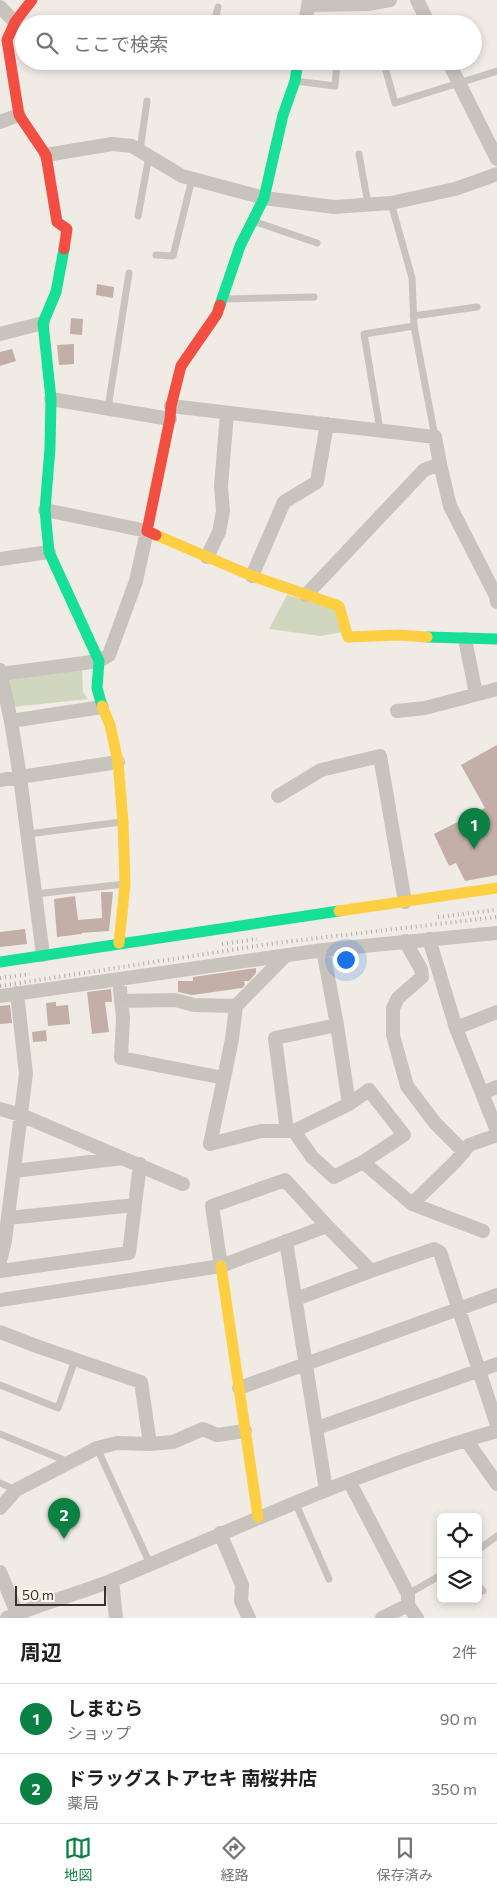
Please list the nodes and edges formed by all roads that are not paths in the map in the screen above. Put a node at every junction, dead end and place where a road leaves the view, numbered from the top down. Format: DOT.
graph roads {
  1 [pos="32,0"];
  2 [pos="390,0"];
  3 [pos="417,0"];
  4 [pos="309,2"];
  5 [pos="0,7"];
  6 [pos="218,7"];
  7 [pos="20,15"];
  8 [pos="216,15"];
  9 [pos="307,15"];
  10 [pos="424,15"];
  11 [pos="15,22"];
  12 [pos="297,70"];
  13 [pos="336,70"];
  14 [pos="452,70"];
  15 [pos="386,71"];
  16 [pos="497,71"];
  17 [pos="295,82"];
  18 [pos="458,83"];
  19 [pos="147,101"];
  20 [pos="19,115"];
  21 [pos="0,122"];
  22 [pos="145,153"];
  23 [pos="359,154"];
  24 [pos="46,155"];
  25 [pos="497,159"];
  26 [pos="497,174"];
  27 [pos="192,179"];
  28 [pos="264,198"];
  29 [pos="391,203"];
  30 [pos="368,204"];
  31 [pos="138,216"];
  32 [pos="252,221"];
  33 [pos="317,243"];
  34 [pos="156,255"];
  35 [pos="129,273"];
  36 [pos="314,296"];
  37 [pos="222,300"];
  38 [pos="477,307"];
  39 [pos="414,316"];
  40 [pos="43,323"];
  41 [pos="414,326"];
  42 [pos="0,334"];
  43 [pos="51,399"];
  44 [pos="108,408"];
  45 [pos="227,412"];
  46 [pos="170,413"];
  47 [pos="327,424"];
  48 [pos="380,430"];
  49 [pos="435,437"];
  50 [pos="440,464"];
  51 [pos="45,510"];
  52 [pos="147,531"];
  53 [pos="49,552"];
  54 [pos="208,557"];
  55 [pos="0,559"];
  56 [pos="252,576"];
  57 [pos="306,595"];
  58 [pos="497,602"];
  59 [pos="465,639"];
  60 [pos="497,639"];
  61 [pos="98,661"];
  62 [pos="0,670"];
  63 [pos="0,674"];
  64 [pos="497,689"];
  65 [pos="476,694"];
  66 [pos="102,707"];
  67 [pos="397,711"];
  68 [pos="12,721"];
  69 [pos="118,762"];
  70 [pos="20,777"];
  71 [pos="0,780"];
  72 [pos="278,796"];
  73 [pos="123,822"];
  74 [pos="28,834"];
  75 [pos="125,884"];
  76 [pos="497,888"];
  77 [pos="36,894"];
  78 [pos="405,902"];
  79 [pos="497,933"];
  80 [pos="429,939"];
  81 [pos="405,941"];
  82 [pos="119,943"];
  83 [pos="323,950"];
  84 [pos="43,955"];
  85 [pos="285,956"];
  86 [pos="0,962"];
  87 [pos="119,979"];
  88 [pos="16,993"];
  89 [pos="0,996"];
  90 [pos="121,1000"];
  91 [pos="236,1006"];
  92 [pos="497,1012"];
  93 [pos="337,1025"];
  94 [pos="456,1028"];
  95 [pos="224,1078"];
  96 [pos="497,1087"];
  97 [pos="482,1093"];
  98 [pos="349,1104"];
  99 [pos="0,1109"];
  100 [pos="21,1115"];
  101 [pos="290,1131"];
  102 [pos="497,1131"];
  103 [pos="497,1135"];
  104 [pos="464,1152"];
  105 [pos="124,1158"];
  106 [pos="363,1162"];
  107 [pos="140,1164"];
  108 [pos="14,1170"];
  109 [pos="184,1184"];
  110 [pos="412,1204"];
  111 [pos="135,1205"];
  112 [pos="8,1218"];
  113 [pos="327,1226"];
  114 [pos="483,1231"];
  115 [pos="3,1235"];
  116 [pos="286,1241"];
  117 [pos="0,1261"];
  118 [pos="221,1266"];
  119 [pos="0,1271"];
  120 [pos="371,1271"];
  121 [pos="497,1295"];
  122 [pos="296,1299"];
  123 [pos="0,1300"];
  124 [pos="458,1309"];
  125 [pos="0,1332"];
  126 [pos="75,1360"];
  127 [pos="307,1363"];
  128 [pos="497,1364"];
  129 [pos="478,1370"];
  130 [pos="0,1385"];
  131 [pos="238,1388"];
  132 [pos="497,1425"];
  133 [pos="317,1428"];
  134 [pos="245,1431"];
  135 [pos="497,1431"];
  136 [pos="0,1434"];
  137 [pos="466,1440"];
  138 [pos="150,1444"];
  139 [pos="97,1448"];
  140 [pos="69,1462"];
  141 [pos="349,1481"];
  142 [pos="0,1483"];
  143 [pos="497,1484"];
  144 [pos="16,1490"];
  145 [pos="326,1490"];
  146 [pos="295,1502"];
  147 [pos="0,1508"];
  148 [pos="258,1517"];
  149 [pos="220,1533"];
  150 [pos="497,1536"];
  151 [pos="482,1547"];
  152 [pos="150,1564"];
  153 [pos="0,1572"];
  154 [pos="437,1578"];
  155 [pos="329,1579"];
  156 [pos="112,1580"];
  157 [pos="408,1600"];
  158 [pos="14,1617"];
  159 [pos="116,1618"];
  160 [pos="250,1618"];
  161 [pos="382,1618"];
  162 [pos="417,1618"];
  1 -- 7 [label="street"];
  2 -- 4 [label="street"];
  3 -- 10 [label="street"];
  4 -- 9 [label="street"];
  5 -- 11 [label="street"];
  6 -- 8 [label="lane"];
  11 -- 20 [label="street"];
  12 -- 17 [label="street"];
  13 -- 17 [label="lane"];
  14 -- 18 [label="street"];
  15 -- 18 [label="lane"];
  16 -- 18 [label="lane"];
  17 -- 28 [label="street"];
  18 -- 25 [label="street"];
  19 -- 22 [label="lane"];
  20 -- 21 [label="street"];
  20 -- 24 [label="street"];
  22 -- 24 [label="street"];
  22 -- 27 [label="street"];
  22 -- 31 [label="lane"];
  23 -- 30 [label="lane"];
  24 -- 40 [label="street"];
  26 -- 29 [label="street"];
  27 -- 28 [label="street"];
  27 -- 34 [label="lane"];
  28 -- 30 [label="street"];
  28 -- 32 [label="street"];
  29 -- 30 [label="street"];
  29 -- 39 [label="lane"];
  32 -- 33 [label="lane"];
  32 -- 37 [label="street"];
  35 -- 44 [label="lane"];
  36 -- 37 [label="lane"];
  37 -- 46 [label="street"];
  38 -- 39 [label="lane"];
  39 -- 41 [label="lane"];
  40 -- 42 [label="street"];
  40 -- 43 [label="street"];
  41 -- 48 [label="lane"];
  41 -- 49 [label="lane"];
  43 -- 44 [label="street"];
  43 -- 51 [label="street"];
  44 -- 46 [label="street"];
  45 -- 46 [label="street"];
  45 -- 47 [label="street"];
  45 -- 54 [label="street"];
  46 -- 52 [label="street"];
  47 -- 48 [label="street"];
  47 -- 56 [label="street"];
  48 -- 49 [label="street"];
  49 -- 50 [label="street"];
  50 -- 57 [label="street"];
  50 -- 58 [label="street"];
  51 -- 52 [label="street"];
  51 -- 53 [label="street"];
  52 -- 54 [label="street"];
  52 -- 61 [label="street"];
  53 -- 55 [label="street"];
  53 -- 61 [label="street"];
  54 -- 56 [label="street"];
  56 -- 57 [label="street"];
  57 -- 59 [label="street"];
  59 -- 60 [label="street"];
  59 -- 65 [label="street"];
  61 -- 63 [label="street"];
  61 -- 66 [label="street"];
  62 -- 63 [label="street"];
  63 -- 68 [label="street"];
  64 -- 65 [label="street"];
  65 -- 67 [label="street"];
  66 -- 68 [label="street"];
  66 -- 69 [label="street"];
  68 -- 70 [label="street"];
  69 -- 70 [label="street"];
  69 -- 73 [label="street"];
  70 -- 71 [label="street"];
  70 -- 74 [label="street"];
  72 -- 78 [label="street"];
  73 -- 74 [label="lane"];
  73 -- 75 [label="street"];
  74 -- 77 [label="street"];
  75 -- 77 [label="lane"];
  75 -- 82 [label="street"];
  76 -- 78 [label="street"];
  77 -- 84 [label="street"];
  78 -- 82 [label="street"];
  79 -- 80 [label="street"];
  80 -- 81 [label="street"];
  80 -- 94 [label="street"];
  81 -- 83 [label="street"];
  81 -- 104 [label="street"];
  82 -- 84 [label="street"];
  83 -- 85 [label="street"];
  83 -- 93 [label="street"];
  84 -- 86 [label="street"];
  85 -- 87 [label="street"];
  85 -- 91 [label="street"];
  87 -- 88 [label="street"];
  87 -- 90 [label="street"];
  88 -- 89 [label="street"];
  88 -- 100 [label="street"];
  90 -- 91 [label="street"];
  90 -- 95 [label="street"];
  91 -- 95 [label="street"];
  92 -- 94 [label="street"];
  93 -- 98 [label="street"];
  93 -- 101 [label="street"];
  94 -- 97 [label="street"];
  95 -- 101 [label="street"];
  96 -- 97 [label="street"];
  97 -- 102 [label="street"];
  98 -- 101 [label="street"];
  98 -- 106 [label="street"];
  99 -- 100 [label="street"];
  100 -- 105 [label="street"];
  100 -- 108 [label="street"];
  101 -- 106 [label="street"];
  103 -- 104 [label="street"];
  104 -- 110 [label="street"];
  105 -- 107 [label="street"];
  105 -- 108 [label="street"];
  106 -- 110 [label="street"];
  107 -- 109 [label="street"];
  107 -- 111 [label="street"];
  108 -- 112 [label="street"];
  110 -- 114 [label="street"];
  111 -- 112 [label="street"];
  111 -- 119 [label="street"];
  112 -- 115 [label="street"];
  113 -- 116 [label="street"];
  113 -- 118 [label="street"];
  113 -- 120 [label="street"];
  115 -- 117 [label="street"];
  116 -- 118 [label="street"];
  116 -- 122 [label="street"];
  118 -- 123 [label="street"];
  118 -- 131 [label="street"];
  120 -- 122 [label="street"];
  120 -- 124 [label="street"];
  121 -- 124 [label="street"];
  122 -- 127 [label="street"];
  124 -- 127 [label="street"];
  124 -- 129 [label="street"];
  125 -- 126 [label="street"];
  126 -- 130 [label="lane"];
  126 -- 138 [label="street"];
  127 -- 131 [label="street"];
  127 -- 133 [label="street"];
  128 -- 129 [label="street"];
  129 -- 132 [label="street"];
  129 -- 133 [label="street"];
  131 -- 134 [label="street"];
  133 -- 145 [label="street"];
  134 -- 138 [label="street"];
  134 -- 148 [label="street"];
  135 -- 137 [label="street"];
  136 -- 140 [label="lane"];
  137 -- 141 [label="street"];
  137 -- 143 [label="street"];
  138 -- 139 [label="street"];
  139 -- 140 [label="street"];
  139 -- 152 [label="lane"];
  140 -- 144 [label="street"];
  141 -- 145 [label="street"];
  141 -- 157 [label="street"];
  142 -- 144 [label="lane"];
  144 -- 147 [label="street"];
  145 -- 146 [label="street"];
  146 -- 148 [label="street"];
  146 -- 155 [label="lane"];
  148 -- 149 [label="street"];
  149 -- 152 [label="street"];
  149 -- 160 [label="street"];
  150 -- 151 [label="lane"];
  152 -- 156 [label="street"];
  153 -- 158 [label="street"];
  154 -- 157 [label="lane"];
  156 -- 158 [label="street"];
  156 -- 159 [label="street"];
  157 -- 161 [label="street"];
  157 -- 162 [label="street"];
}
